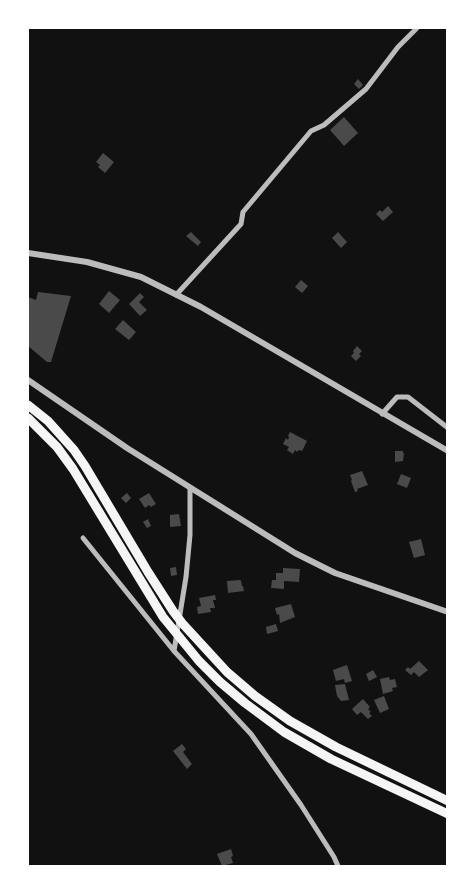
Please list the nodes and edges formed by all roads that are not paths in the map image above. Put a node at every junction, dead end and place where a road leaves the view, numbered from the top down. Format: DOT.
graph roads {
  1 [pos="417,28"];
  2 [pos="28,253"];
  3 [pos="176,295"];
  4 [pos="28,380"];
  5 [pos="28,405"];
  6 [pos="382,414"];
  7 [pos="28,418"];
  8 [pos="448,428"];
  9 [pos="448,451"];
  10 [pos="190,488"];
  11 [pos="82,538"];
  12 [pos="448,612"];
  13 [pos="174,651"];
  14 [pos="448,801"];
  15 [pos="448,814"];
  16 [pos="338,866"];
  1 -- 3 [label="street"];
  2 -- 3 [label="street"];
  3 -- 6 [label="street"];
  4 -- 10 [label="street"];
  5 -- 14 [label="highway"];
  6 -- 8 [label="street"];
  6 -- 9 [label="street"];
  7 -- 15 [label="highway"];
  10 -- 12 [label="street"];
  10 -- 13 [label="street"];
  11 -- 13 [label="street"];
  13 -- 16 [label="street"];
}
